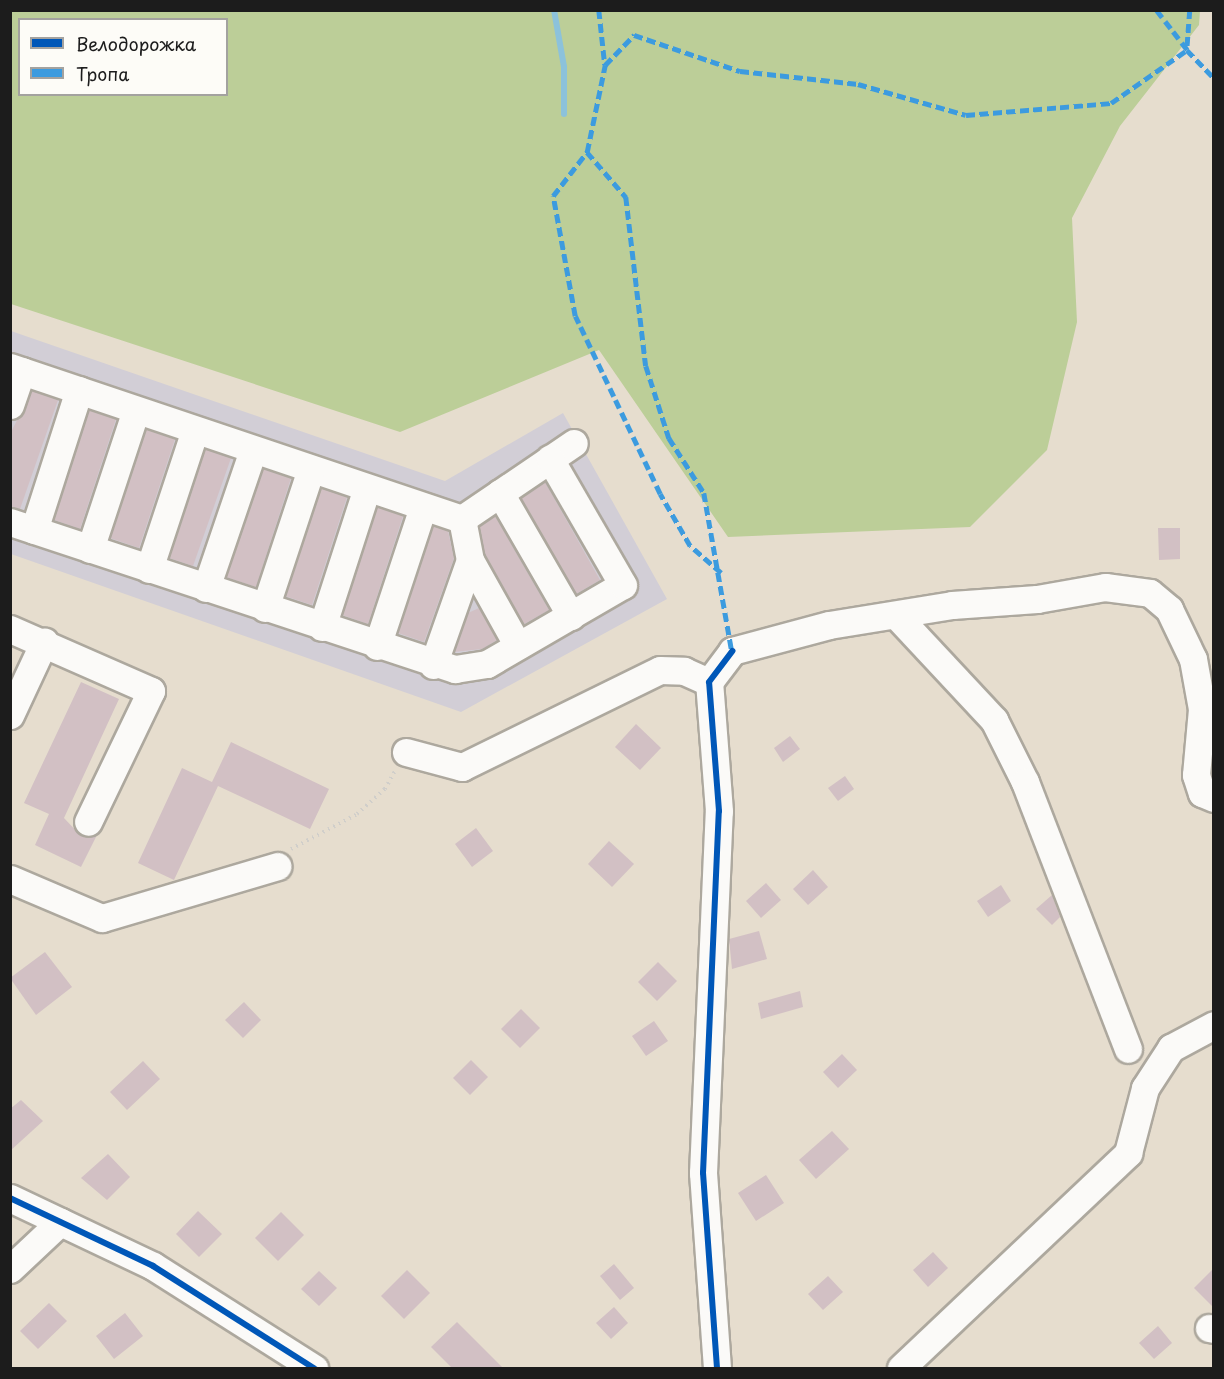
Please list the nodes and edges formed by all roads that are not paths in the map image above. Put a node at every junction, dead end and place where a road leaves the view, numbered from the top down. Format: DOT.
graph roads {
  1 [pos="16,369"];
  2 [pos="79,390"];
  3 [pos="10,405"];
  4 [pos="136,410"];
  5 [pos="195,430"];
  6 [pos="574,443"];
  7 [pos="253,450"];
  8 [pos="550,459"];
  9 [pos="311,469"];
  10 [pos="367,488"];
  11 [pos="500,493"];
  12 [pos="423,507"];
  13 [pos="462,519"];
  14 [pos="22,526"];
  15 [pos="90,549"];
  16 [pos="470,560"];
  17 [pos="149,569"];
  18 [pos="207,588"];
  19 [pos="265,608"];
  20 [pos="896,615"];
  21 [pos="570,616"];
  22 [pos="322,627"];
  23 [pos="10,629"];
  24 [pos="44,642"];
  25 [pos="377,646"];
  26 [pos="519,646"];
  27 [pos="433,665"];
  28 [pos="709,682"];
  29 [pos="10,715"];
  30 [pos="406,752"];
  31 [pos="1214,798"];
  32 [pos="88,822"];
  33 [pos="279,858"];
  34 [pos="10,879"];
  35 [pos="1214,1025"];
  36 [pos="1128,1049"];
  37 [pos="10,1198"];
  38 [pos="60,1222"];
  39 [pos="10,1269"];
  40 [pos="314,1368"];
  41 [pos="717,1368"];
  42 [pos="901,1368"];
  1 -- 2 [label="street"];
  1 -- 3 [label="street"];
  2 -- 4 [label="street"];
  2 -- 14 [label="street"];
  4 -- 5 [label="street"];
  4 -- 15 [label="street"];
  5 -- 7 [label="street"];
  5 -- 17 [label="street"];
  6 -- 8 [label="street"];
  7 -- 9 [label="street"];
  7 -- 18 [label="street"];
  8 -- 11 [label="street"];
  8 -- 21 [label="street"];
  9 -- 10 [label="street"];
  9 -- 19 [label="street"];
  10 -- 12 [label="street"];
  10 -- 22 [label="street"];
  11 -- 13 [label="street"];
  11 -- 21 [label="street"];
  12 -- 13 [label="street"];
  12 -- 25 [label="street"];
  13 -- 16 [label="street"];
  14 -- 15 [label="street"];
  15 -- 17 [label="street"];
  16 -- 26 [label="street"];
  16 -- 27 [label="street"];
  17 -- 18 [label="street"];
  18 -- 19 [label="street"];
  19 -- 22 [label="street"];
  20 -- 28 [label="street"];
  20 -- 31 [label="street"];
  20 -- 36 [label="street"];
  21 -- 26 [label="street"];
  22 -- 25 [label="street"];
  23 -- 24 [label="street"];
  24 -- 29 [label="street"];
  24 -- 32 [label="street"];
  25 -- 27 [label="street"];
  26 -- 27 [label="street"];
  28 -- 30 [label="street"];
  28 -- 41 [label="street"];
  33 -- 34 [label="street"];
  35 -- 42 [label="street"];
  37 -- 38 [label="street"];
  38 -- 39 [label="street"];
  38 -- 40 [label="street"];
}
